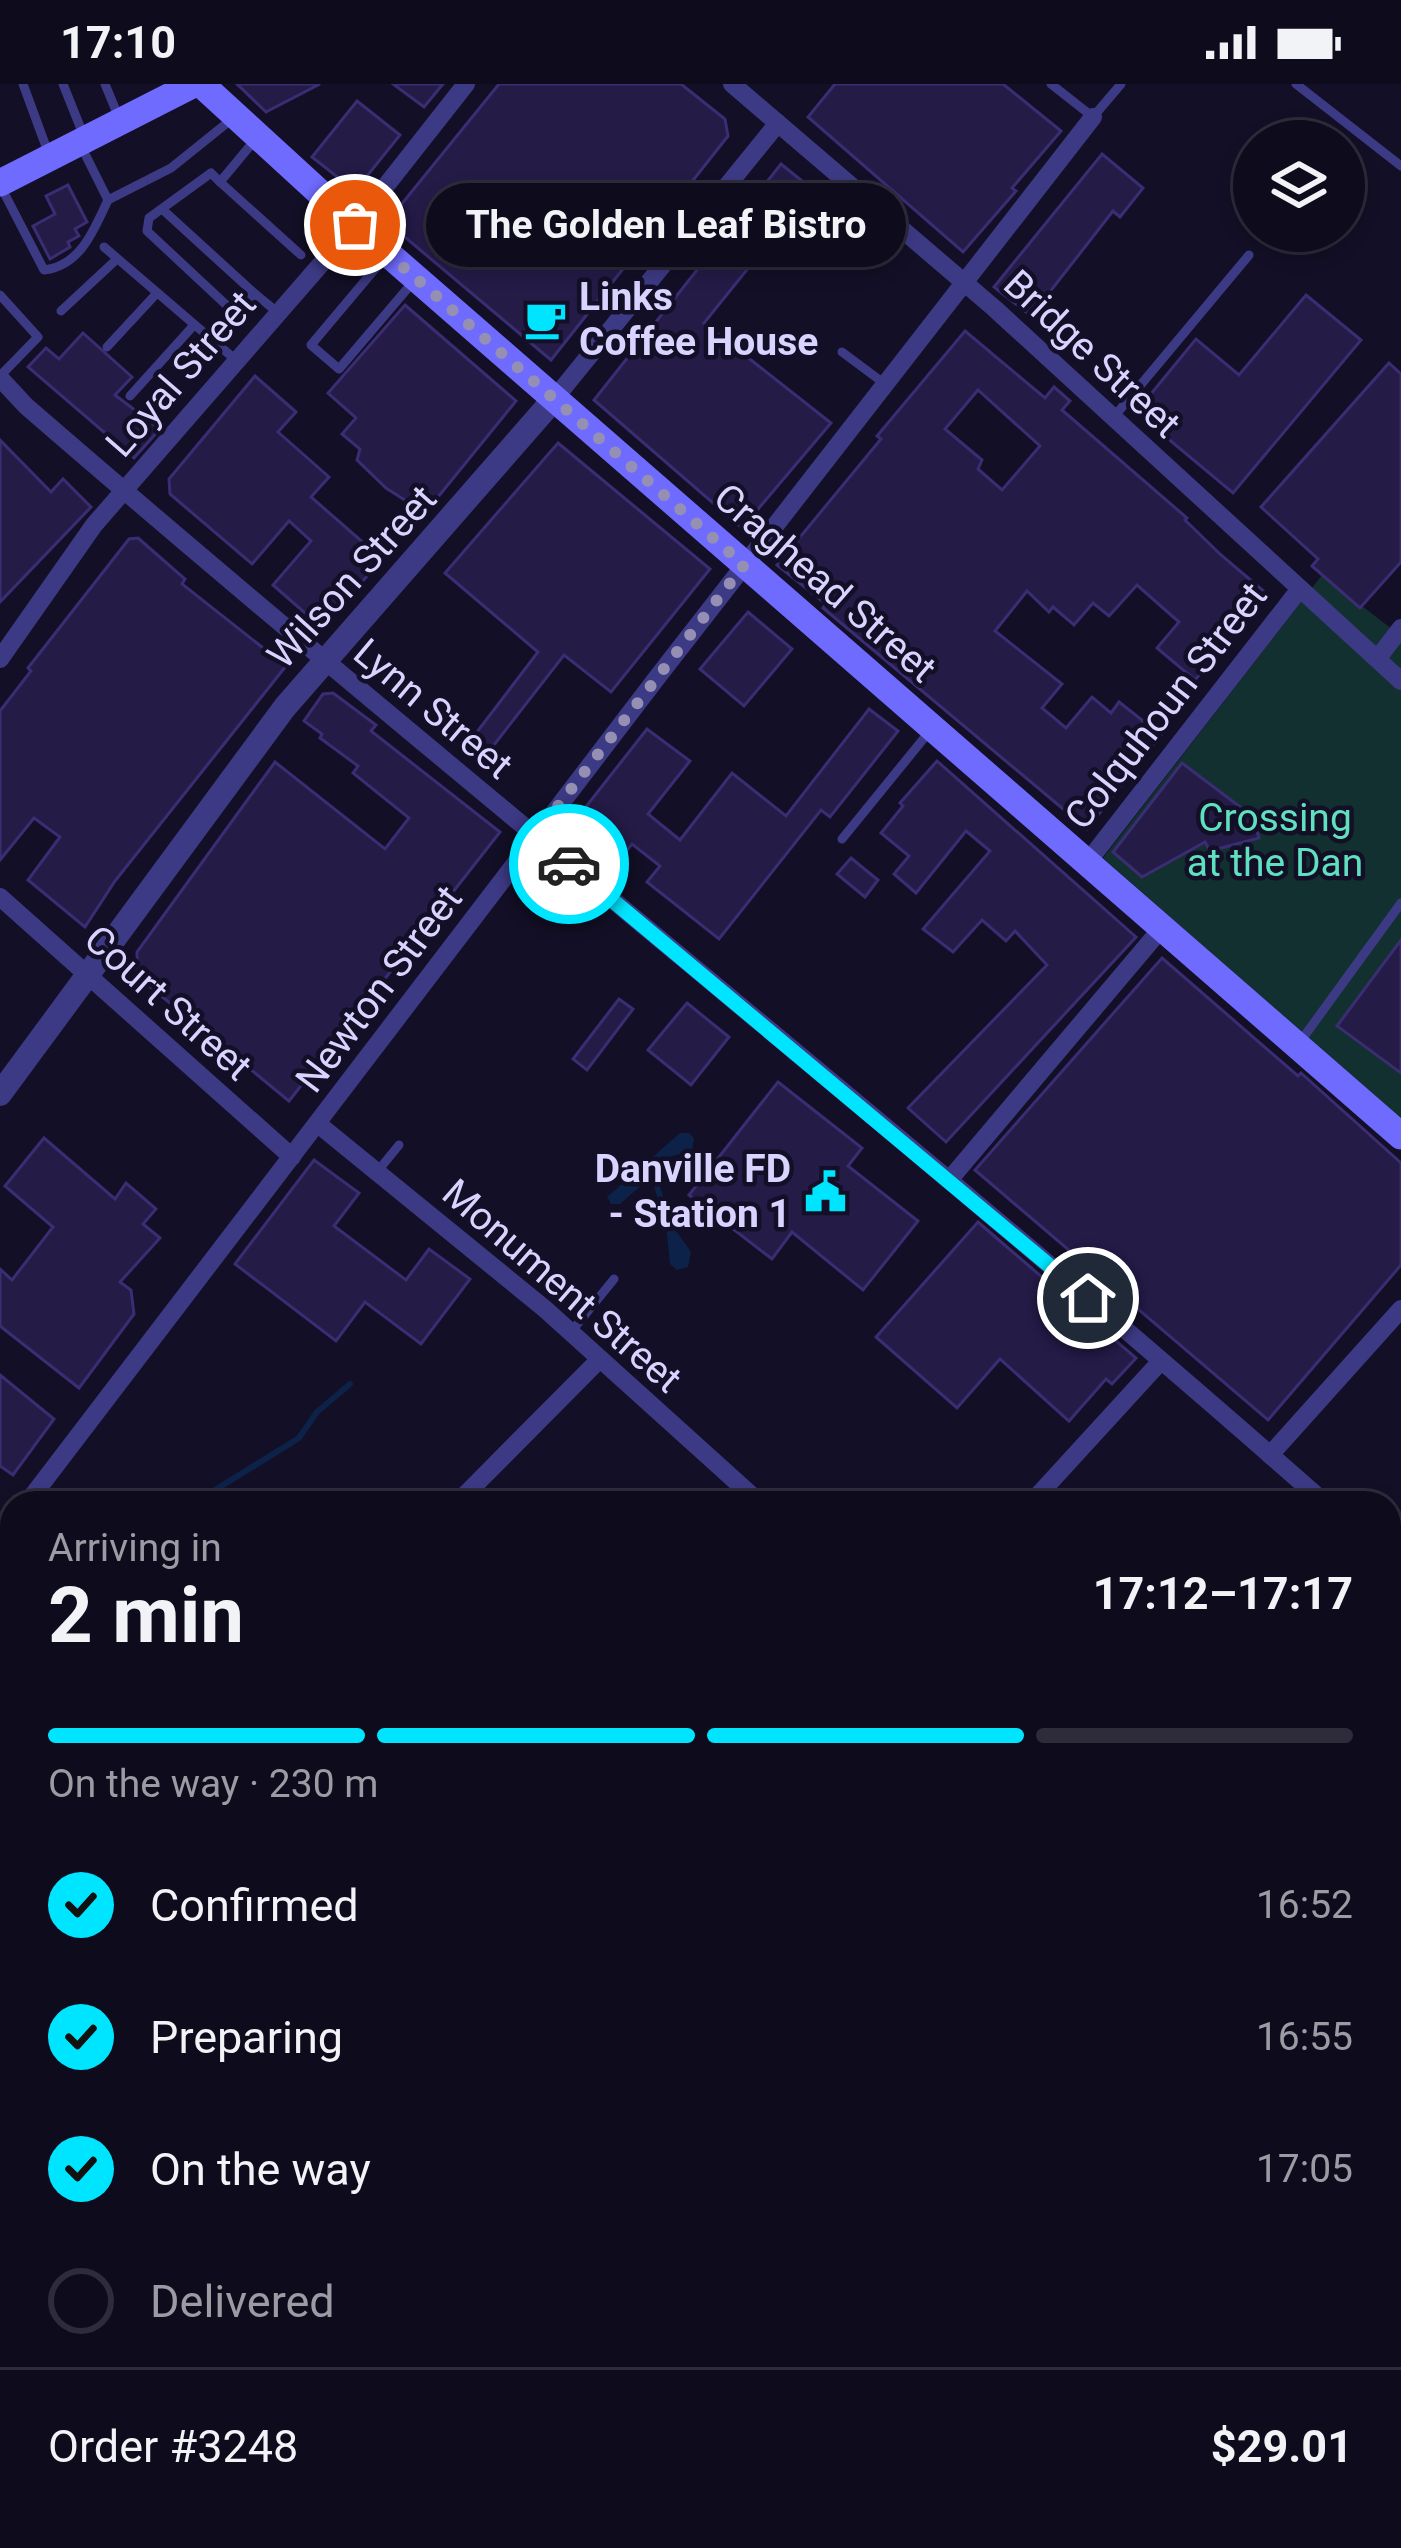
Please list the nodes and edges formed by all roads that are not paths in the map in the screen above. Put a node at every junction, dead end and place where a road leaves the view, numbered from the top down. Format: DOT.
graph roads {
  1 [pos="23,84"];
  2 [pos="63,84"];
  3 [pos="105,84"];
  4 [pos="198,84"];
  5 [pos="466,84"];
  6 [pos="732,84"];
  7 [pos="1052,84"];
  8 [pos="1121,84"];
  9 [pos="1296,84"];
  10 [pos="236,116"];
  11 [pos="1093,116"];
  12 [pos="121,122"];
  13 [pos="778,123"];
  14 [pos="258,136"];
  15 [pos="82,141"];
  16 [pos="50,157"];
  17 [pos="1401,166"];
  18 [pos="840,176"];
  19 [pos="1,179"];
  20 [pos="220,182"];
  21 [pos="108,200"];
  22 [pos="162,209"];
  23 [pos="804,218"];
  24 [pos="355,225"];
  25 [pos="104,248"];
  26 [pos="388,253"];
  27 [pos="1249,255"];
  28 [pos="301,256"];
  29 [pos="118,259"];
  30 [pos="417,278"];
  31 [pos="965,283"];
  32 [pos="157,293"];
  33 [pos="254,293"];
  34 [pos="0,295"];
  35 [pos="62,311"];
  36 [pos="278,314"];
  37 [pos="194,325"];
  38 [pos="107,347"];
  39 [pos="842,352"];
  40 [pos="238,362"];
  41 [pos="0,377"];
  42 [pos="885,384"];
  43 [pos="130,396"];
  44 [pos="555,398"];
  45 [pos="1113,418"];
  46 [pos="123,490"];
  47 [pos="744,565"];
  48 [pos="1299,590"];
  49 [pos="1401,628"];
  50 [pos="0,658"];
  51 [pos="1377,659"];
  52 [pos="325,662"];
  53 [pos="1401,681"];
  54 [pos="932,727"];
  55 [pos="535,836"];
  56 [pos="842,839"];
  57 [pos="1086,864"];
  58 [pos="590,881"];
  59 [pos="0,897"];
  60 [pos="1401,903"];
  61 [pos="561,915"];
  62 [pos="1161,929"];
  63 [pos="88,976"];
  64 [pos="1296,1046"];
  65 [pos="0,1094"];
  66 [pos="318,1124"];
  67 [pos="1401,1136"];
  68 [pos="399,1145"];
  69 [pos="292,1157"];
  70 [pos="377,1172"];
  71 [pos="950,1179"];
  72 [pos="614,1279"];
  73 [pos="1401,1309"];
  74 [pos="571,1332"];
  75 [pos="600,1359"];
  76 [pos="1161,1361"];
  77 [pos="1270,1455"];
  78 [pos="36,1491"];
  79 [pos="470,1491"];
  80 [pos="747,1491"];
  81 [pos="1042,1491"];
  82 [pos="1310,1491"];
  1 -- 16 [label="lane"];
  2 -- 15 [label="lane"];
  3 -- 12 [label="lane"];
  4 -- 10 [label="main road, Craghead Street"];
  4 -- 12 [label="main road"];
  5 -- 24 [label="street, Loyal Street"];
  6 -- 13 [label="street, Bridge Street"];
  7 -- 11 [label="lane"];
  8 -- 11 [label="lane"];
  9 -- 17 [label="lane"];
  10 -- 14 [label="main road, Craghead Street"];
  10 -- 21 [label="lane"];
  11 -- 31 [label="street, Newton Street"];
  12 -- 15 [label="main road"];
  13 -- 18 [label="street, Bridge Street"];
  13 -- 44 [label="street, Wilson Street"];
  14 -- 20 [label="lane"];
  14 -- 24 [label="main road, Craghead Street"];
  15 -- 16 [label="main road"];
  15 -- 21 [label="lane"];
  16 -- 19 [label="main road"];
  18 -- 23 [label="lane"];
  18 -- 31 [label="street, Bridge Street"];
  19 -- 21 [label="lane"];
  20 -- 22 [label="lane"];
  20 -- 28 [label="lane"];
  22 -- 33 [label="lane"];
  22 -- 33 [label="lane"];
  24 -- 26 [label="main road, Craghead Street"];
  24 -- 36 [label="street, Loyal Street"];
  25 -- 29 [label="lane"];
  26 -- 30 [label="main road, Craghead Street"];
  26 -- 30 [label="lane"];
  27 -- 45 [label="lane"];
  29 -- 32 [label="lane"];
  29 -- 35 [label="lane"];
  30 -- 44 [label="main road, Craghead Street"];
  31 -- 42 [label="street, Newton Street"];
  31 -- 45 [label="street, Bridge Street"];
  32 -- 37 [label="lane"];
  32 -- 38 [label="lane"];
  33 -- 36 [label="lane"];
  34 -- 41 [label="lane"];
  36 -- 40 [label="street, Loyal Street"];
  37 -- 40 [label="lane"];
  37 -- 43 [label="lane"];
  39 -- 42 [label="lane"];
  40 -- 46 [label="street, Loyal Street"];
  41 -- 46 [label="street, Lynn Street"];
  42 -- 47 [label="street, Newton Street"];
  44 -- 47 [label="main road, Craghead Street"];
  44 -- 52 [label="street, Wilson Street"];
  45 -- 48 [label="street, Bridge Street"];
  46 -- 50 [label="street, Loyal Street"];
  46 -- 52 [label="street, Lynn Street"];
  47 -- 54 [label="main road, Craghead Street"];
  47 -- 55 [label="street, Newton Street"];
  48 -- 51 [label="street, Bridge Street"];
  48 -- 57 [label="street, Colquhoun Street"];
  49 -- 51 [label="street"];
  51 -- 53 [label="street, Bridge Street"];
  52 -- 55 [label="street, Lynn Street"];
  52 -- 63 [label="street, Wilson Street"];
  54 -- 56 [label="lane"];
  54 -- 57 [label="main road, Craghead Street"];
  55 -- 58 [label="street, Lynn Street"];
  55 -- 66 [label="street, Newton Street"];
  57 -- 62 [label="main road, Craghead Street"];
  58 -- 61 [label="lane"];
  58 -- 71 [label="street, Lynn Street"];
  59 -- 63 [label="street, Court Street"];
  60 -- 64 [label="lane"];
  62 -- 64 [label="main road, Craghead Street"];
  62 -- 71 [label="street"];
  63 -- 65 [label="street, Wilson Street"];
  63 -- 69 [label="street, Court Street"];
  64 -- 67 [label="main road, Craghead Street"];
  66 -- 69 [label="street, Newton Street"];
  66 -- 70 [label="street, Monument Street"];
  68 -- 70 [label="lane"];
  69 -- 78 [label="street, Newton Street"];
  70 -- 74 [label="street, Monument Street"];
  71 -- 76 [label="street, Lynn Street"];
  72 -- 74 [label="lane"];
  73 -- 77 [label="street"];
  74 -- 75 [label="street, Monument Street"];
  75 -- 79 [label="street"];
  75 -- 80 [label="street, Monument Street"];
  76 -- 77 [label="street, Lynn Street"];
  76 -- 81 [label="street"];
  77 -- 82 [label="street, Lynn Street"];
}
